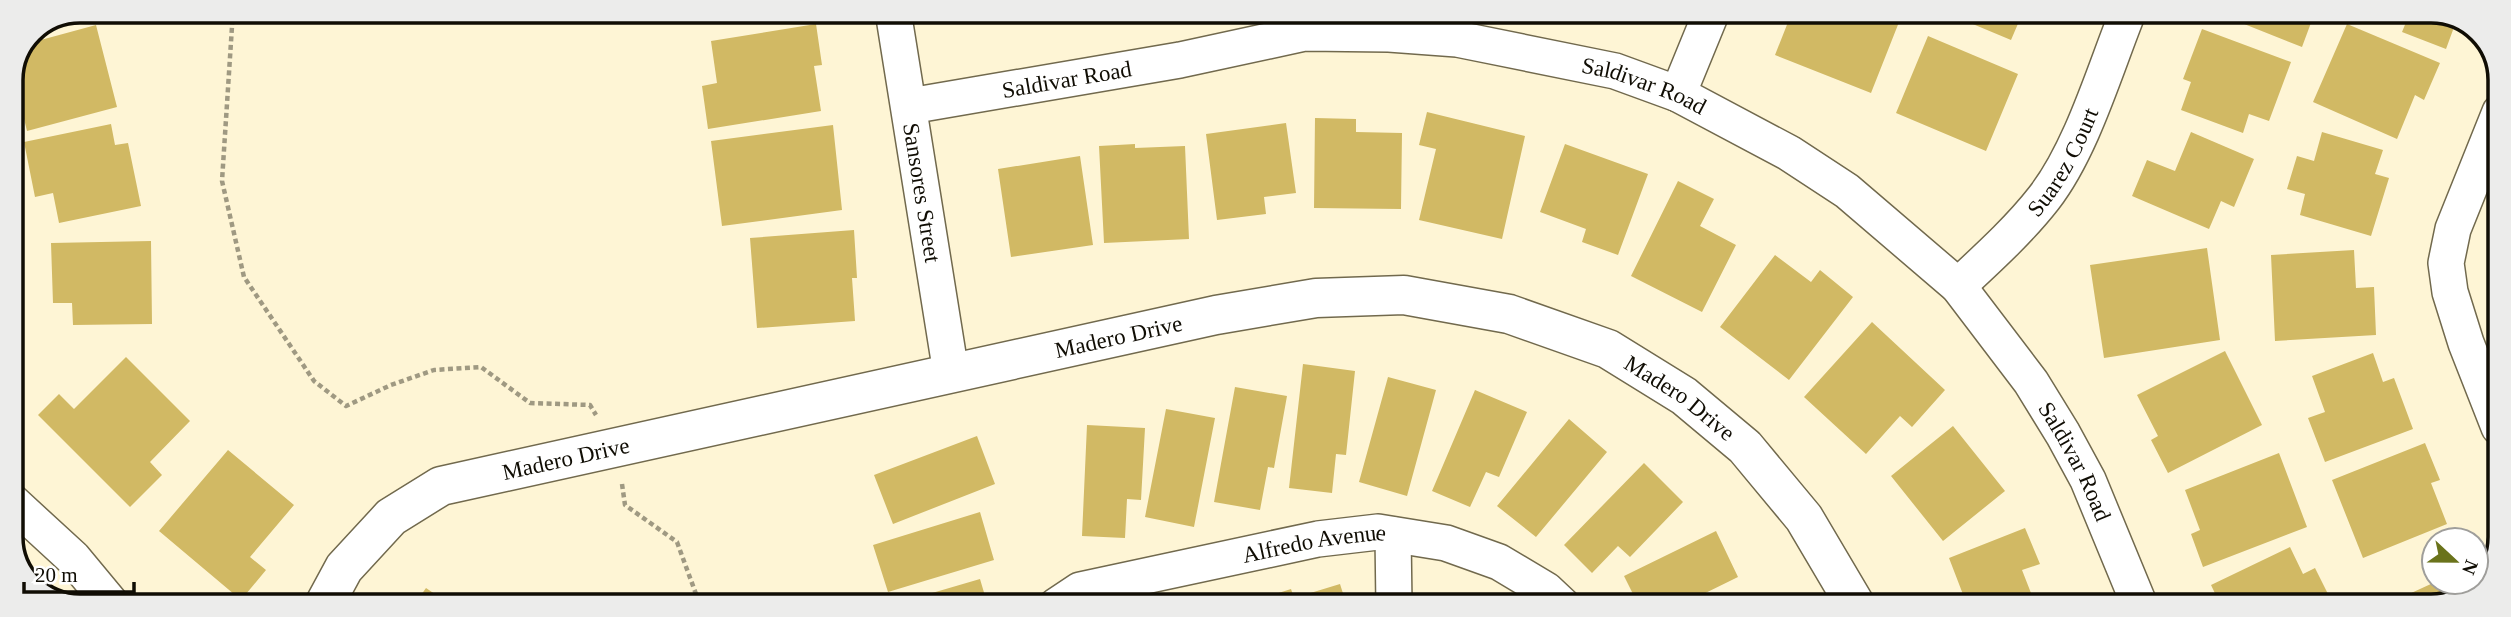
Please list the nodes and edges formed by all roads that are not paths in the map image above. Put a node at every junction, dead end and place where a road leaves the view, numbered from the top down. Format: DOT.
graph roads {
  1 [pos="895,23"];
  2 [pos="1301,23"];
  3 [pos="1311,23"];
  4 [pos="1707,23"];
  5 [pos="2124,23"];
  6 [pos="1678,94"];
  7 [pos="910,106"];
  8 [pos="2488,142"];
  9 [pos="1958,286"];
  10 [pos="951,373"];
  11 [pos="2488,399"];
  12 [pos="23,512"];
  13 [pos="1393,535"];
  14 [pos="103,594"];
  15 [pos="330,594"];
  16 [pos="1074,594"];
  17 [pos="1394,594"];
  18 [pos="1550,594"];
  19 [pos="1849,594"];
  20 [pos="2135,594"];
  1 -- 7 [label="street, Sansores Street"];
  2 -- 7 [label="street, Saldivar Road"];
  3 -- 6 [label="street, Saldivar Road"];
  4 -- 6 [label="street"];
  5 -- 9 [label="street, Suarez Court"];
  6 -- 9 [label="street, Saldivar Road"];
  7 -- 10 [label="street, Sansores Street"];
  8 -- 11 [label="street"];
  9 -- 20 [label="street, Saldivar Road"];
  10 -- 15 [label="street, Madero Drive"];
  10 -- 19 [label="street, Madero Drive"];
  12 -- 14 [label="street"];
  13 -- 16 [label="street, Alfredo Avenue"];
  13 -- 17 [label="street"];
  13 -- 18 [label="street, Alfredo Avenue"];
}
